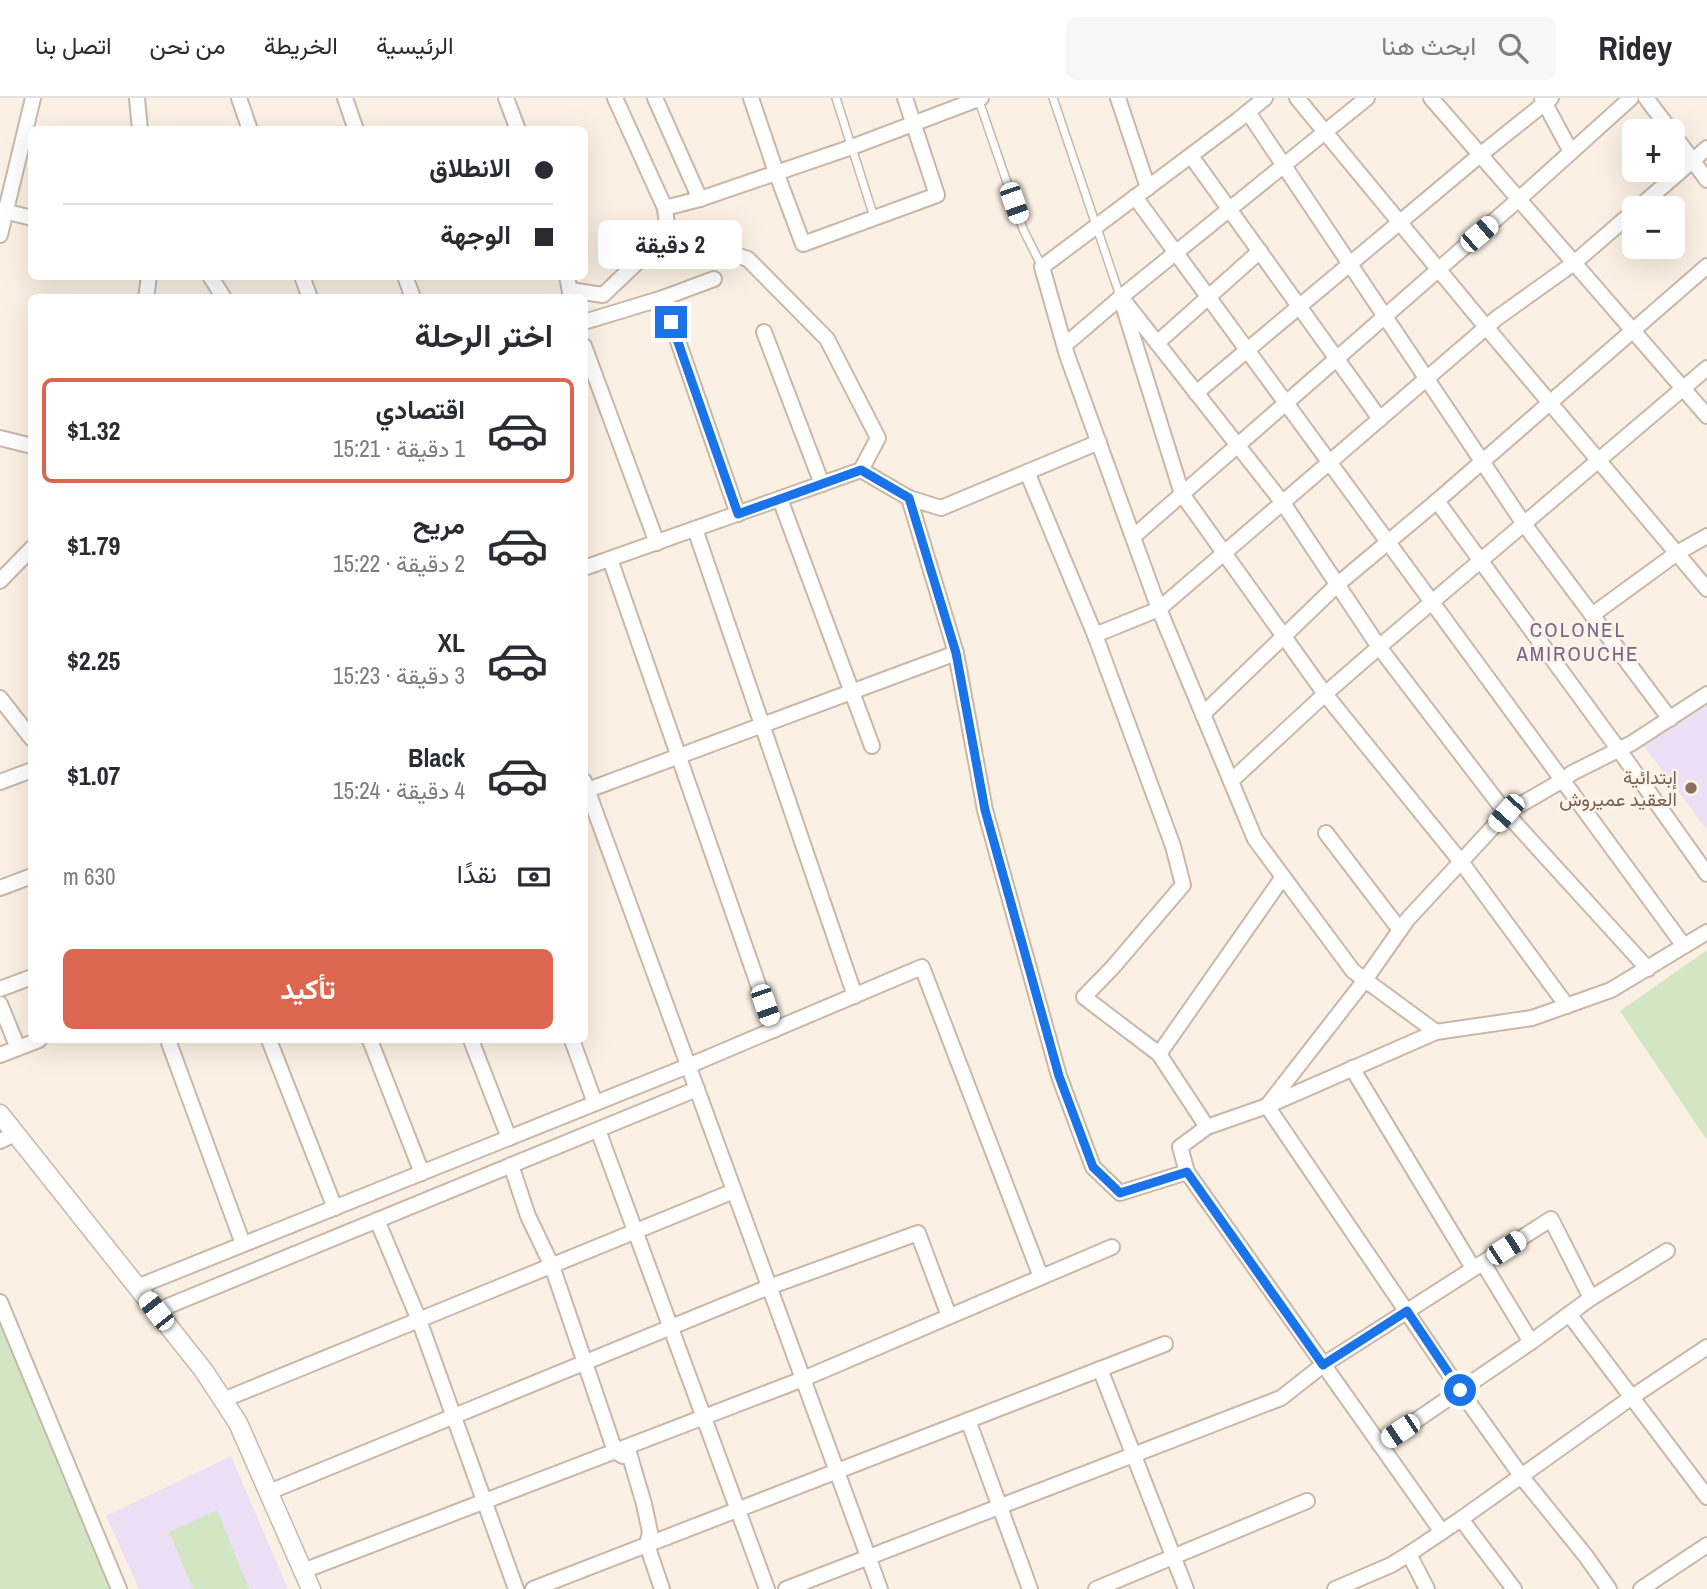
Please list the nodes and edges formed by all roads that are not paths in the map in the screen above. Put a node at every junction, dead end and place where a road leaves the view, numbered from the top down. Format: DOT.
graph roads {
  1 [pos="33,98"];
  2 [pos="137,98"];
  3 [pos="239,98"];
  4 [pos="345,98"];
  5 [pos="506,98"];
  6 [pos="615,98"];
  7 [pos="654,98"];
  8 [pos="751,98"];
  9 [pos="836,98"];
  10 [pos="905,98"];
  11 [pos="979,98"];
  12 [pos="1053,98"];
  13 [pos="1118,98"];
  14 [pos="1264,98"];
  15 [pos="1297,98"];
  16 [pos="1367,98"];
  17 [pos="1431,98"];
  18 [pos="1631,98"];
  19 [pos="1646,98"];
  20 [pos="1546,100"];
  21 [pos="1248,112"];
  22 [pos="1662,119"];
  23 [pos="913,123"];
  24 [pos="140,126"];
  25 [pos="249,126"];
  26 [pos="355,126"];
  27 [pos="516,126"];
  28 [pos="1325,132"];
  29 [pos="852,147"];
  30 [pos="1707,148"];
  31 [pos="1685,150"];
  32 [pos="1571,152"];
  33 [pos="1480,155"];
  34 [pos="1191,156"];
  35 [pos="1693,160"];
  36 [pos="1284,165"];
  37 [pos="776,172"];
  38 [pos="1707,180"];
  39 [pos="1148,188"];
  40 [pos="1652,196"];
  41 [pos="1135,197"];
  42 [pos="700,199"];
  43 [pos="1519,199"];
  44 [pos="664,208"];
  45 [pos="1230,209"];
  46 [pos="3,211"];
  47 [pos="28,217"];
  48 [pos="874,218"];
  49 [pos="1399,222"];
  50 [pos="1622,222"];
  51 [pos="1096,226"];
  52 [pos="668,233"];
  53 [pos="0,235"];
  54 [pos="1260,251"];
  55 [pos="1176,253"];
  56 [pos="1574,263"];
  57 [pos="1350,264"];
  58 [pos="1707,265"];
  59 [pos="1042,267"];
  60 [pos="1438,269"];
  61 [pos="714,279"];
  62 [pos="570,288"];
  63 [pos="1121,297"];
  64 [pos="1208,297"];
  65 [pos="663,298"];
  66 [pos="1299,306"];
  67 [pos="1385,316"];
  68 [pos="588,321"];
  69 [pos="1486,327"];
  70 [pos="1633,330"];
  71 [pos="764,332"];
  72 [pos="1157,343"];
  73 [pos="1065,345"];
  74 [pos="1247,350"];
  75 [pos="588,357"];
  76 [pos="1337,358"];
  77 [pos="1707,368"];
  78 [pos="1427,379"];
  79 [pos="1682,388"];
  80 [pos="1196,393"];
  81 [pos="1286,403"];
  82 [pos="1550,403"];
  83 [pos="1707,416"];
  84 [pos="1381,419"];
  85 [pos="0,438"];
  86 [pos="1099,442"];
  87 [pos="28,445"];
  88 [pos="1237,446"];
  89 [pos="1599,460"];
  90 [pos="1482,462"];
  91 [pos="1330,463"];
  92 [pos="861,470"];
  93 [pos="1027,472"];
  94 [pos="822,484"];
  95 [pos="1182,494"];
  96 [pos="909,498"];
  97 [pos="780,499"];
  98 [pos="1437,501"];
  99 [pos="1283,503"];
  100 [pos="738,514"];
  101 [pos="1524,524"];
  102 [pos="695,529"];
  103 [pos="1707,536"];
  104 [pos="1133,537"];
  105 [pos="657,542"];
  106 [pos="1388,542"];
  107 [pos="28,552"];
  108 [pos="1225,553"];
  109 [pos="1677,553"];
  110 [pos="610,559"];
  111 [pos="1481,561"];
  112 [pos="588,567"];
  113 [pos="0,581"];
  114 [pos="1338,584"];
  115 [pos="1707,589"];
  116 [pos="1432,602"];
  117 [pos="1159,609"];
  118 [pos="1592,615"];
  119 [pos="1095,635"];
  120 [pos="1284,636"];
  121 [pos="1379,647"];
  122 [pos="956,653"];
  123 [pos="852,692"];
  124 [pos="1325,694"];
  125 [pos="1707,694"];
  126 [pos="0,698"];
  127 [pos="1203,714"];
  128 [pos="1670,719"];
  129 [pos="762,725"];
  130 [pos="28,734"];
  131 [pos="872,746"];
  132 [pos="1619,750"];
  133 [pos="678,757"];
  134 [pos="28,772"];
  135 [pos="1563,780"];
  136 [pos="1231,781"];
  137 [pos="0,782"];
  138 [pos="588,785"];
  139 [pos="588,800"];
  140 [pos="1506,813"];
  141 [pos="591,820"];
  142 [pos="1326,834"];
  143 [pos="1462,863"];
  144 [pos="1707,874"];
  145 [pos="1283,877"];
  146 [pos="28,878"];
  147 [pos="0,888"];
  148 [pos="1400,930"];
  149 [pos="1707,932"];
  150 [pos="1684,946"];
  151 [pos="1647,969"];
  152 [pos="28,978"];
  153 [pos="1365,980"];
  154 [pos="0,989"];
  155 [pos="855,996"];
  156 [pos="0,1004"];
  157 [pos="1567,1006"];
  158 [pos="774,1030"];
  159 [pos="1436,1032"];
  160 [pos="30,1043"];
  161 [pos="169,1043"];
  162 [pos="270,1043"];
  163 [pos="371,1043"];
  164 [pos="472,1043"];
  165 [pos="573,1043"];
  166 [pos="18,1048"];
  167 [pos="1159,1054"];
  168 [pos="0,1055"];
  169 [pos="688,1066"];
  170 [pos="1352,1068"];
  171 [pos="697,1089"];
  172 [pos="595,1103"];
  173 [pos="1267,1106"];
  174 [pos="0,1114"];
  175 [pos="1207,1127"];
  176 [pos="597,1130"];
  177 [pos="8,1137"];
  178 [pos="509,1138"];
  179 [pos="511,1165"];
  180 [pos="422,1172"];
  181 [pos="1187,1172"];
  182 [pos="734,1191"];
  183 [pos="335,1208"];
  184 [pos="377,1220"];
  185 [pos="635,1232"];
  186 [pos="243,1244"];
  187 [pos="1112,1247"];
  188 [pos="1667,1251"];
  189 [pos="552,1266"];
  190 [pos="1478,1266"];
  191 [pos="1041,1277"];
  192 [pos="137,1287"];
  193 [pos="769,1287"];
  194 [pos="1591,1298"];
  195 [pos="0,1302"];
  196 [pos="156,1311"];
  197 [pos="1407,1311"];
  198 [pos="1569,1314"];
  199 [pos="949,1316"];
  200 [pos="419,1320"];
  201 [pos="671,1327"];
  202 [pos="1531,1342"];
  203 [pos="1165,1344"];
  204 [pos="1707,1347"];
  205 [pos="585,1363"];
  206 [pos="1323,1365"];
  207 [pos="1100,1369"];
  208 [pos="803,1379"];
  209 [pos="1460,1390"];
  210 [pos="1632,1397"];
  211 [pos="223,1400"];
  212 [pos="454,1416"];
  213 [pos="704,1417"];
  214 [pos="968,1420"];
  215 [pos="1380,1445"];
  216 [pos="615,1451"];
  217 [pos="1133,1455"];
  218 [pos="837,1471"];
  219 [pos="1522,1476"];
  220 [pos="269,1492"];
  221 [pos="1707,1497"];
  222 [pos="485,1501"];
  223 [pos="1307,1502"];
  224 [pos="1000,1506"];
  225 [pos="738,1509"];
  226 [pos="1461,1519"];
  227 [pos="1442,1532"];
  228 [pos="647,1545"];
  229 [pos="1707,1545"];
  230 [pos="1409,1554"];
  231 [pos="868,1557"];
  232 [pos="1173,1557"];
  233 [pos="303,1571"];
  234 [pos="119,1589"];
  235 [pos="311,1589"];
  236 [pos="516,1589"];
  237 [pos="533,1589"];
  238 [pos="662,1589"];
  239 [pos="767,1589"];
  240 [pos="786,1589"];
  241 [pos="880,1589"];
  242 [pos="1030,1589"];
  243 [pos="1096,1589"];
  244 [pos="1186,1589"];
  245 [pos="1335,1589"];
  246 [pos="1427,1589"];
  247 [pos="1514,1589"];
  248 [pos="1609,1589"];
  249 [pos="1641,1589"];
  1 -- 46 [label="street"];
  2 -- 24 [label="street"];
  3 -- 25 [label="street"];
  4 -- 26 [label="street"];
  5 -- 27 [label="street"];
  6 -- 44 [label="street"];
  7 -- 42 [label="street"];
  8 -- 37 [label="street"];
  9 -- 29 [label="lane"];
  10 -- 23 [label="street"];
  11 -- 23 [label="street"];
  11 -- 59 [label="lane"];
  12 -- 51 [label="lane"];
  13 -- 39 [label="street"];
  14 -- 21 [label="street"];
  15 -- 28 [label="street"];
  16 -- 28 [label="street"];
  17 -- 33 [label="street"];
  18 -- 32 [label="street"];
  19 -- 22 [label="street"];
  20 -- 32 [label="street"];
  20 -- 33 [label="street"];
  21 -- 34 [label="street"];
  21 -- 36 [label="street"];
  23 -- 29 [label="street"];
  23 -- 48 [label="street"];
  28 -- 36 [label="street"];
  28 -- 49 [label="street"];
  29 -- 37 [label="street"];
  29 -- 48 [label="lane"];
  30 -- 35 [label="street"];
  31 -- 35 [label="street"];
  32 -- 43 [label="street"];
  33 -- 43 [label="street"];
  33 -- 49 [label="street"];
  34 -- 39 [label="street"];
  34 -- 45 [label="street"];
  35 -- 38 [label="street"];
  35 -- 40 [label="street"];
  36 -- 45 [label="street"];
  36 -- 57 [label="street"];
  37 -- 42 [label="street"];
  37 -- 48 [label="street"];
  39 -- 41 [label="street"];
  41 -- 51 [label="street"];
  41 -- 55 [label="street"];
  42 -- 44 [label="street"];
  43 -- 56 [label="street"];
  43 -- 60 [label="street"];
  44 -- 52 [label="street"];
  45 -- 54 [label="street"];
  45 -- 55 [label="street"];
  46 -- 47 [label="street"];
  46 -- 53 [label="street"];
  49 -- 57 [label="street"];
  49 -- 60 [label="street"];
  50 -- 56 [label="street"];
  51 -- 59 [label="street"];
  51 -- 63 [label="lane"];
  52 -- 62 [label="street"];
  52 -- 92 [label="street"];
  54 -- 64 [label="street"];
  54 -- 66 [label="street"];
  55 -- 63 [label="street"];
  55 -- 64 [label="street"];
  56 -- 69 [label="street"];
  56 -- 70 [label="street"];
  57 -- 66 [label="street"];
  57 -- 67 [label="street"];
  58 -- 70 [label="street"];
  59 -- 73 [label="street"];
  60 -- 67 [label="street"];
  60 -- 69 [label="street"];
  61 -- 65 [label="street"];
  63 -- 72 [label="street"];
  63 -- 73 [label="street"];
  63 -- 95 [label="street"];
  64 -- 72 [label="street"];
  64 -- 74 [label="street"];
  65 -- 68 [label="street"];
  65 -- 100 [label="street"];
  66 -- 74 [label="street"];
  66 -- 76 [label="street"];
  67 -- 76 [label="street"];
  67 -- 78 [label="street"];
  69 -- 78 [label="street"];
  69 -- 82 [label="street"];
  70 -- 79 [label="street"];
  70 -- 82 [label="street"];
  71 -- 94 [label="street"];
  72 -- 80 [label="street"];
  73 -- 86 [label="street"];
  74 -- 80 [label="street"];
  74 -- 81 [label="street"];
  75 -- 105 [label="street"];
  76 -- 81 [label="street"];
  76 -- 84 [label="street"];
  77 -- 79 [label="street"];
  78 -- 84 [label="street"];
  78 -- 90 [label="street"];
  79 -- 83 [label="street"];
  79 -- 89 [label="street"];
  80 -- 88 [label="street"];
  81 -- 88 [label="street"];
  81 -- 91 [label="street"];
  82 -- 89 [label="street"];
  82 -- 90 [label="street"];
  84 -- 91 [label="street"];
  85 -- 87 [label="street"];
  86 -- 93 [label="street"];
  86 -- 104 [label="street"];
  88 -- 95 [label="street"];
  88 -- 99 [label="street"];
  89 -- 101 [label="street"];
  89 -- 109 [label="street"];
  90 -- 98 [label="street"];
  90 -- 101 [label="street"];
  91 -- 99 [label="street"];
  91 -- 106 [label="street"];
  92 -- 94 [label="street"];
  92 -- 96 [label="street"];
  93 -- 96 [label="street"];
  93 -- 119 [label="street"];
  94 -- 97 [label="street"];
  95 -- 104 [label="street"];
  95 -- 108 [label="street"];
  96 -- 122 [label="street"];
  97 -- 100 [label="street"];
  97 -- 123 [label="street"];
  98 -- 106 [label="street"];
  98 -- 111 [label="street"];
  99 -- 108 [label="street"];
  99 -- 114 [label="street"];
  100 -- 102 [label="street"];
  101 -- 111 [label="street"];
  101 -- 118 [label="street"];
  102 -- 105 [label="street"];
  102 -- 129 [label="street"];
  103 -- 109 [label="street"];
  104 -- 117 [label="street"];
  105 -- 110 [label="street"];
  106 -- 114 [label="street"];
  106 -- 116 [label="street"];
  107 -- 113 [label="street"];
  108 -- 117 [label="street"];
  108 -- 120 [label="street"];
  109 -- 115 [label="street"];
  109 -- 118 [label="street"];
  110 -- 112 [label="street"];
  110 -- 133 [label="street"];
  111 -- 116 [label="street"];
  111 -- 132 [label="street"];
  114 -- 120 [label="street"];
  114 -- 121 [label="street"];
  116 -- 121 [label="street"];
  116 -- 135 [label="street"];
  117 -- 119 [label="street"];
  117 -- 127 [label="street"];
  118 -- 128 [label="street"];
  119 -- 167 [label="street"];
  120 -- 124 [label="street"];
  120 -- 127 [label="street"];
  121 -- 124 [label="street"];
  121 -- 140 [label="street"];
  122 -- 123 [label="street"];
  122 -- 181 [label="street"];
  123 -- 129 [label="street"];
  123 -- 131 [label="street"];
  124 -- 136 [label="street"];
  124 -- 143 [label="street"];
  125 -- 128 [label="street"];
  126 -- 130 [label="street"];
  127 -- 136 [label="street"];
  128 -- 132 [label="street"];
  129 -- 133 [label="street"];
  129 -- 155 [label="street"];
  132 -- 135 [label="street"];
  132 -- 144 [label="street"];
  133 -- 138 [label="street"];
  133 -- 158 [label="street"];
  134 -- 137 [label="street"];
  135 -- 140 [label="street"];
  135 -- 150 [label="street"];
  136 -- 145 [label="street"];
  139 -- 141 [label="street"];
  140 -- 143 [label="street"];
  140 -- 151 [label="street"];
  141 -- 169 [label="street"];
  142 -- 148 [label="street"];
  143 -- 148 [label="street"];
  143 -- 157 [label="street"];
  145 -- 153 [label="street"];
  145 -- 167 [label="street"];
  146 -- 147 [label="street"];
  148 -- 153 [label="street"];
  149 -- 150 [label="street"];
  150 -- 151 [label="street"];
  151 -- 157 [label="street"];
  152 -- 154 [label="street"];
  153 -- 159 [label="street"];
  153 -- 173 [label="street"];
  155 -- 158 [label="street"];
  155 -- 191 [label="street"];
  156 -- 166 [label="street"];
  157 -- 159 [label="street"];
  158 -- 169 [label="street"];
  159 -- 170 [label="street"];
  160 -- 166 [label="street"];
  161 -- 186 [label="street"];
  162 -- 183 [label="street"];
  163 -- 180 [label="street"];
  164 -- 178 [label="street"];
  165 -- 172 [label="street"];
  166 -- 168 [label="street"];
  167 -- 175 [label="street"];
  169 -- 171 [label="street"];
  169 -- 172 [label="street"];
  170 -- 173 [label="street"];
  170 -- 190 [label="street"];
  171 -- 176 [label="street"];
  171 -- 182 [label="street"];
  172 -- 178 [label="street"];
  173 -- 175 [label="street"];
  173 -- 197 [label="street"];
  174 -- 177 [label="street"];
  175 -- 181 [label="street"];
  176 -- 179 [label="street"];
  176 -- 185 [label="street"];
  177 -- 192 [label="street"];
  178 -- 180 [label="street"];
  179 -- 184 [label="street"];
  179 -- 189 [label="street"];
  180 -- 183 [label="street"];
  181 -- 206 [label="street"];
  182 -- 185 [label="street"];
  182 -- 193 [label="street"];
  183 -- 186 [label="street"];
  184 -- 196 [label="street"];
  184 -- 200 [label="street"];
  185 -- 189 [label="street"];
  185 -- 201 [label="street"];
  186 -- 192 [label="street"];
  187 -- 191 [label="street"];
  188 -- 194 [label="street"];
  189 -- 200 [label="street"];
  189 -- 205 [label="street"];
  190 -- 194 [label="street"];
  190 -- 197 [label="street"];
  190 -- 202 [label="street"];
  191 -- 199 [label="street"];
  192 -- 196 [label="street"];
  193 -- 199 [label="street"];
  193 -- 201 [label="street"];
  193 -- 208 [label="street"];
  194 -- 198 [label="street"];
  195 -- 234 [label="street"];
  196 -- 211 [label="street"];
  197 -- 206 [label="street"];
  197 -- 209 [label="street"];
  198 -- 202 [label="street"];
  198 -- 210 [label="street"];
  199 -- 208 [label="street"];
  200 -- 211 [label="street"];
  200 -- 212 [label="street"];
  201 -- 205 [label="street"];
  201 -- 213 [label="street"];
  202 -- 209 [label="street"];
  203 -- 207 [label="street"];
  204 -- 210 [label="street"];
  205 -- 212 [label="street"];
  205 -- 216 [label="street"];
  206 -- 215 [label="street"];
  206 -- 217 [label="street"];
  207 -- 214 [label="street"];
  207 -- 217 [label="street"];
  208 -- 213 [label="street"];
  208 -- 218 [label="street"];
  209 -- 215 [label="street"];
  209 -- 219 [label="street"];
  210 -- 219 [label="street"];
  210 -- 221 [label="street"];
  211 -- 220 [label="street"];
  212 -- 220 [label="street"];
  212 -- 222 [label="street"];
  213 -- 216 [label="street"];
  213 -- 225 [label="street"];
  214 -- 218 [label="street"];
  214 -- 224 [label="street"];
  215 -- 227 [label="street"];
  216 -- 222 [label="street"];
  216 -- 228 [label="street"];
  217 -- 224 [label="street"];
  217 -- 232 [label="street"];
  218 -- 225 [label="street"];
  218 -- 231 [label="street"];
  219 -- 226 [label="street"];
  219 -- 248 [label="street"];
  220 -- 233 [label="street"];
  222 -- 233 [label="street"];
  222 -- 236 [label="street"];
  223 -- 232 [label="street"];
  224 -- 231 [label="street"];
  224 -- 242 [label="street"];
  225 -- 228 [label="street"];
  225 -- 239 [label="street"];
  226 -- 227 [label="street"];
  226 -- 247 [label="street"];
  227 -- 230 [label="street"];
  228 -- 237 [label="street"];
  228 -- 238 [label="street"];
  229 -- 249 [label="street"];
  230 -- 245 [label="street"];
  230 -- 246 [label="street"];
  231 -- 240 [label="street"];
  231 -- 241 [label="street"];
  232 -- 243 [label="street"];
  232 -- 244 [label="street"];
  233 -- 235 [label="street"];
}
